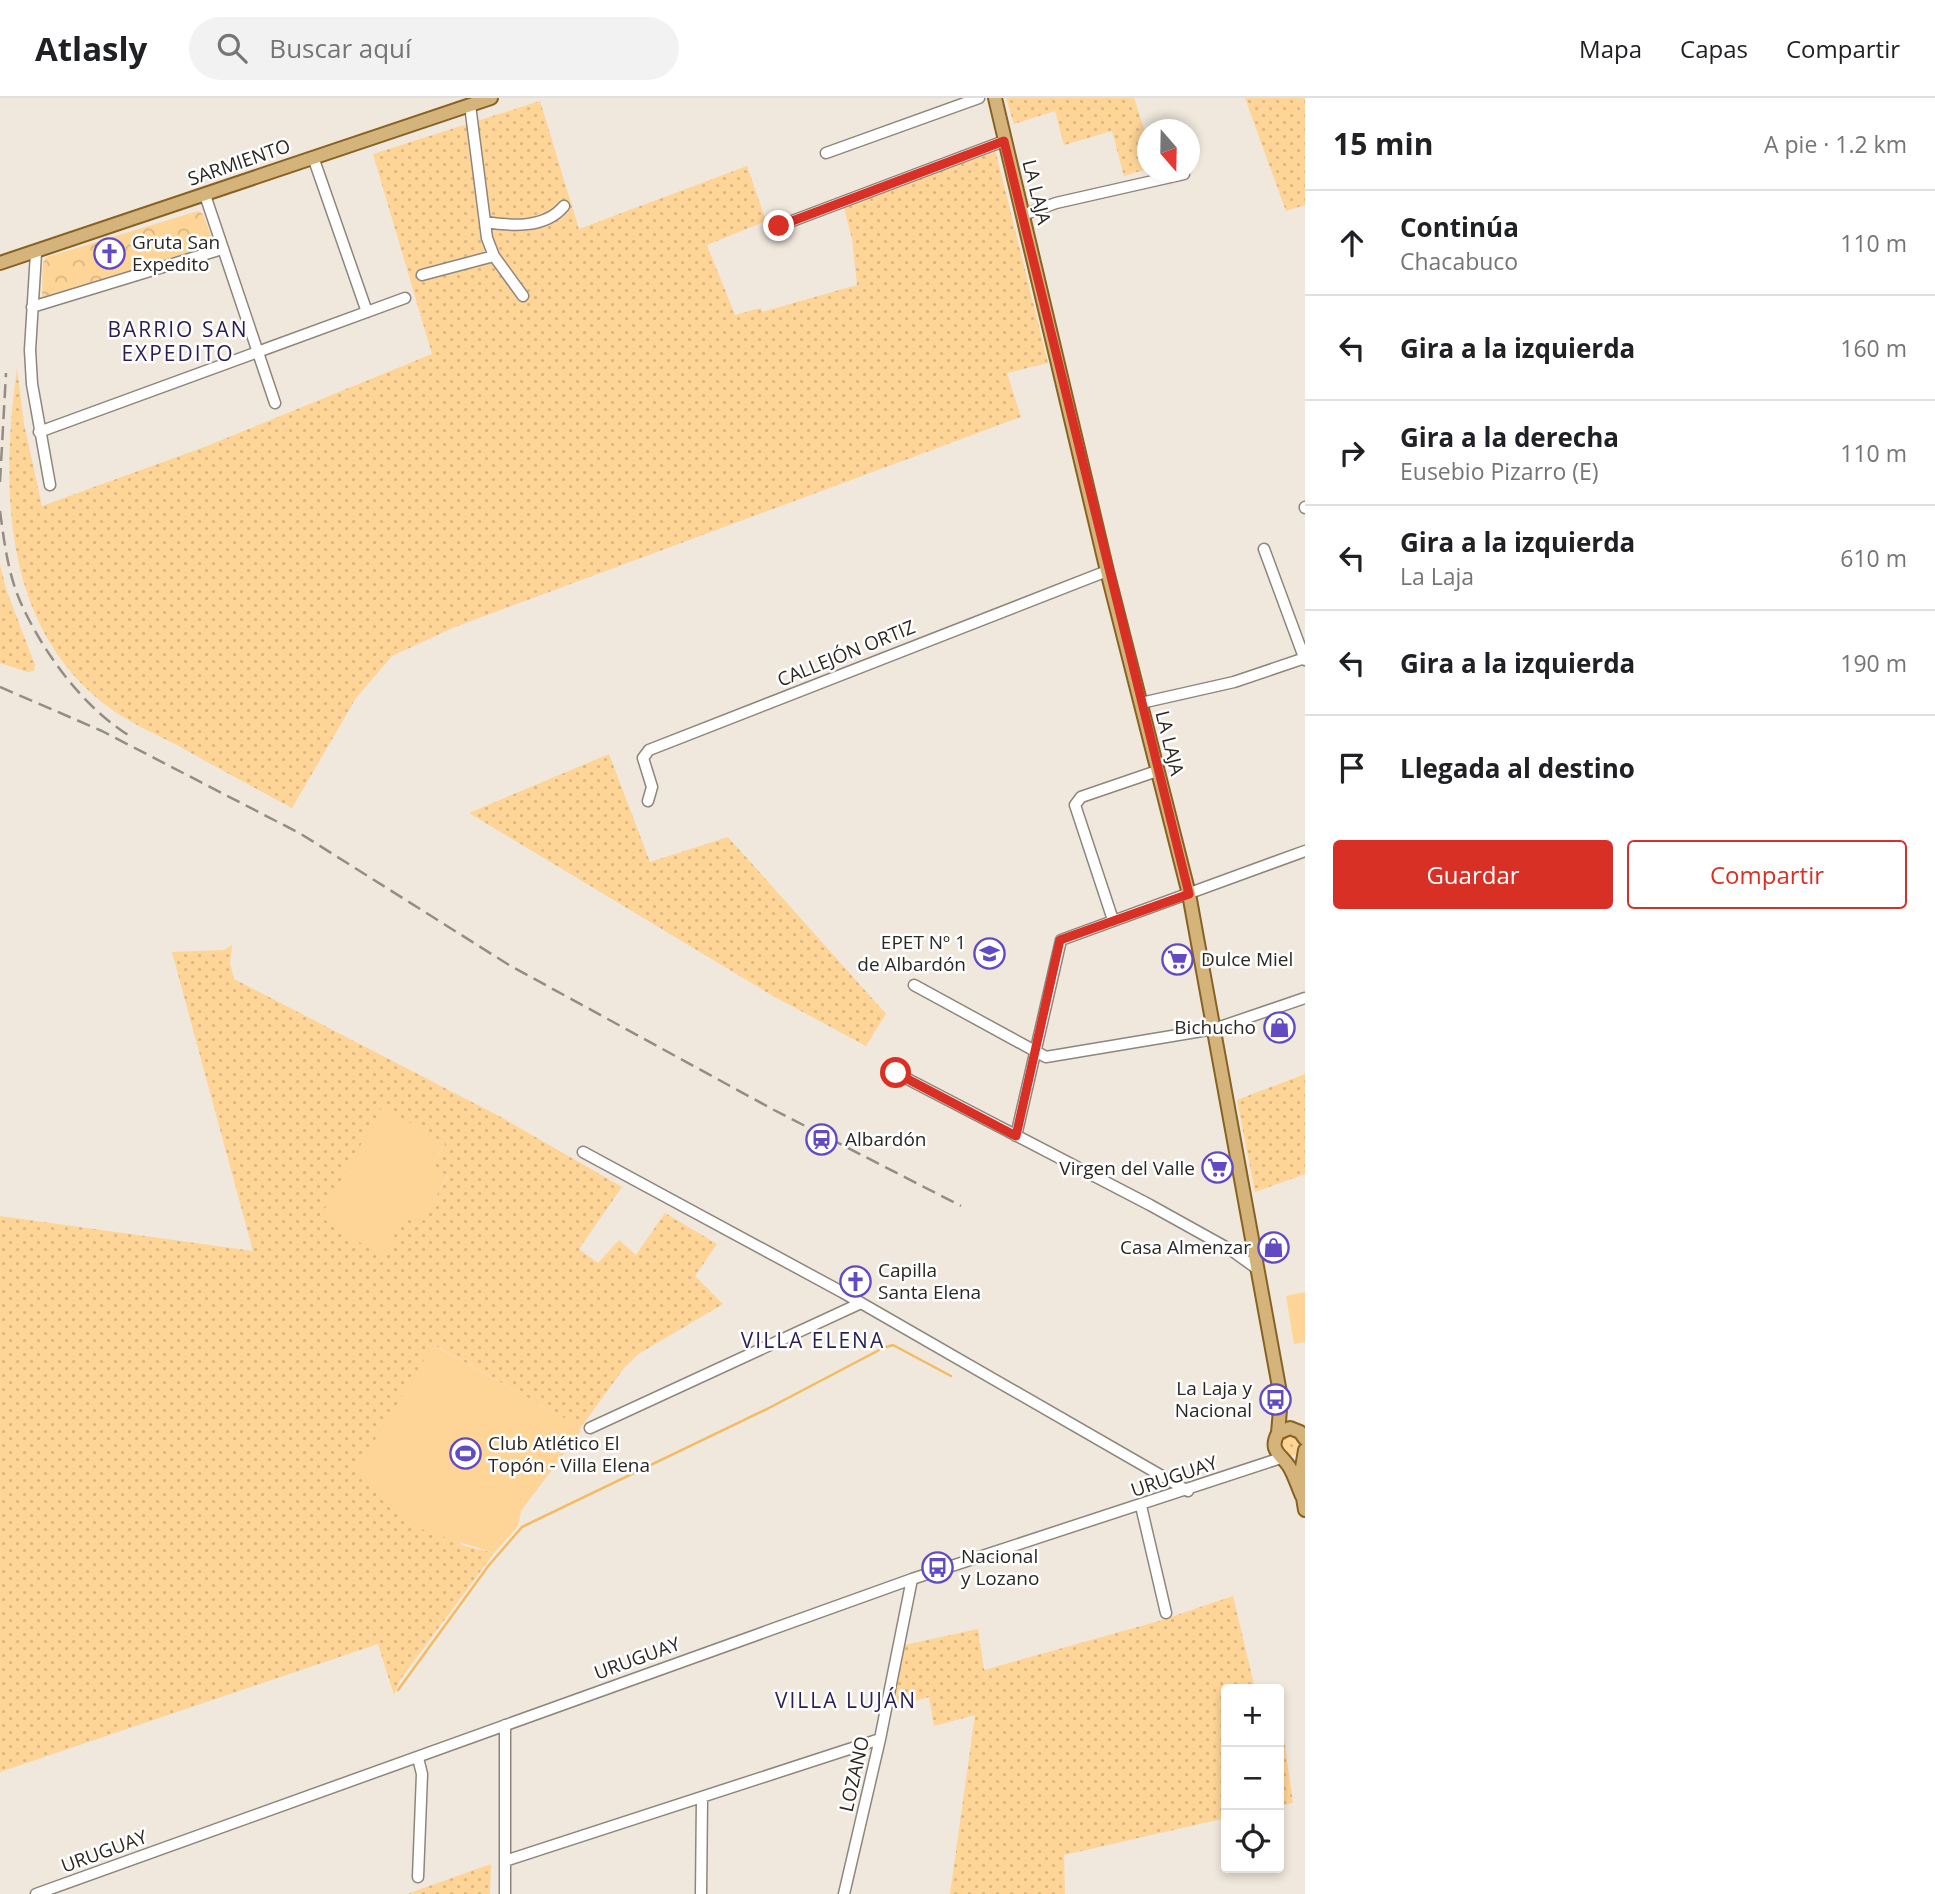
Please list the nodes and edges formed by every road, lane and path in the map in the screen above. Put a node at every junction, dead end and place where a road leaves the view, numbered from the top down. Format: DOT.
graph roads {
  1 [pos="491,98"];
  2 [pos="979,98"];
  3 [pos="995,98"];
  4 [pos="470,105"];
  5 [pos="1004,141"];
  6 [pos="826,153"];
  7 [pos="313,158"];
  8 [pos="1149,182"];
  9 [pos="205,195"];
  10 [pos="564,206"];
  11 [pos="1023,215"];
  12 [pos="485,222"];
  13 [pos="779,226"];
  14 [pos="222,249"];
  15 [pos="36,253"];
  16 [pos="494,257"];
  17 [pos="0,263"];
  18 [pos="422,275"];
  19 [pos="523,296"];
  20 [pos="405,298"];
  21 [pos="32,307"];
  22 [pos="367,312"];
  23 [pos="257,353"];
  24 [pos="275,403"];
  25 [pos="39,432"];
  26 [pos="50,485"];
  27 [pos="1264,549"];
  28 [pos="1107,571"];
  29 [pos="1305,659"];
  30 [pos="1141,703"];
  31 [pos="1157,771"];
  32 [pos="648,801"];
  33 [pos="1305,851"];
  34 [pos="1189,894"];
  35 [pos="1113,920"];
  36 [pos="915,985"];
  37 [pos="1305,998"];
  38 [pos="1214,1028"];
  39 [pos="1034,1051"];
  40 [pos="896,1073"];
  41 [pos="1016,1136"];
  42 [pos="583,1153"];
  43 [pos="1256,1268"];
  44 [pos="861,1303"];
  45 [pos="1282,1403"];
  46 [pos="590,1428"];
  47 [pos="1302,1433"];
  48 [pos="1276,1437"];
  49 [pos="1305,1451"];
  50 [pos="1282,1459"];
  51 [pos="1254,1466"];
  52 [pos="1188,1491"];
  53 [pos="1302,1496"];
  54 [pos="1141,1506"];
  55 [pos="1305,1510"];
  56 [pos="912,1579"];
  57 [pos="1167,1613"];
  58 [pos="505,1725"];
  59 [pos="880,1739"];
  60 [pos="418,1758"];
  61 [pos="702,1799"];
  62 [pos="505,1861"];
  63 [pos="418,1877"];
  64 [pos="36,1894"];
  65 [pos="505,1894"];
  66 [pos="701,1894"];
  67 [pos="844,1894"];
  1 -- 4 [label="main road, SARMIENTO"];
  2 -- 6 [label="street"];
  3 -- 5 [label="main road, LA LAJA"];
  4 -- 7 [label="main road, SARMIENTO"];
  4 -- 12 [label="street"];
  5 -- 11 [label="main road, LA LAJA"];
  5 -- 13 [label="street"];
  7 -- 9 [label="main road, SARMIENTO"];
  7 -- 22 [label="street"];
  8 -- 11 [label="street"];
  9 -- 14 [label="street"];
  9 -- 15 [label="main road, SARMIENTO"];
  10 -- 12 [label="street"];
  11 -- 28 [label="main road, LA LAJA"];
  12 -- 16 [label="street"];
  14 -- 21 [label="street"];
  14 -- 23 [label="street"];
  15 -- 17 [label="main road, SARMIENTO"];
  15 -- 21 [label="street"];
  16 -- 18 [label="street"];
  16 -- 19 [label="street"];
  20 -- 22 [label="street"];
  21 -- 25 [label="street"];
  22 -- 23 [label="street"];
  23 -- 24 [label="street"];
  23 -- 25 [label="street"];
  25 -- 26 [label="street"];
  27 -- 29 [label="street"];
  28 -- 30 [label="main road, LA LAJA"];
  28 -- 32 [label="street, CALLEJÓN ORTIZ"];
  29 -- 30 [label="street"];
  30 -- 31 [label="main road, LA LAJA"];
  31 -- 34 [label="main road, LA LAJA"];
  31 -- 35 [label="street"];
  33 -- 34 [label="street"];
  34 -- 35 [label="street"];
  34 -- 38 [label="main road, LA LAJA"];
  35 -- 39 [label="street"];
  36 -- 39 [label="street"];
  37 -- 38 [label="street"];
  38 -- 39 [label="street"];
  38 -- 43 [label="main road, LA LAJA"];
  39 -- 41 [label="street"];
  40 -- 41 [label="street"];
  41 -- 43 [label="street"];
  42 -- 44 [label="street"];
  43 -- 45 [label="main road, LA LAJA"];
  44 -- 46 [label="street"];
  44 -- 52 [label="street"];
  45 -- 47 [label="main road, LA LAJA"];
  45 -- 48 [label="main road, LA LAJA"];
  47 -- 48 [label="main road"];
  48 -- 50 [label="main road"];
  48 -- 51 [label="street"];
  49 -- 50 [label="main road"];
  49 -- 53 [label="main road"];
  50 -- 51 [label="street, URUGUAY"];
  50 -- 53 [label="main road"];
  51 -- 52 [label="street, URUGUAY"];
  52 -- 54 [label="street, URUGUAY"];
  53 -- 55 [label="main road"];
  54 -- 56 [label="street, URUGUAY"];
  54 -- 57 [label="street"];
  56 -- 58 [label="street, URUGUAY"];
  56 -- 59 [label="street, LOZANO"];
  58 -- 60 [label="street, URUGUAY"];
  58 -- 62 [label="street"];
  59 -- 61 [label="street"];
  59 -- 67 [label="street, LOZANO"];
  60 -- 63 [label="street"];
  60 -- 64 [label="street, URUGUAY"];
  61 -- 62 [label="street"];
  61 -- 66 [label="street"];
  62 -- 65 [label="street"];
}
